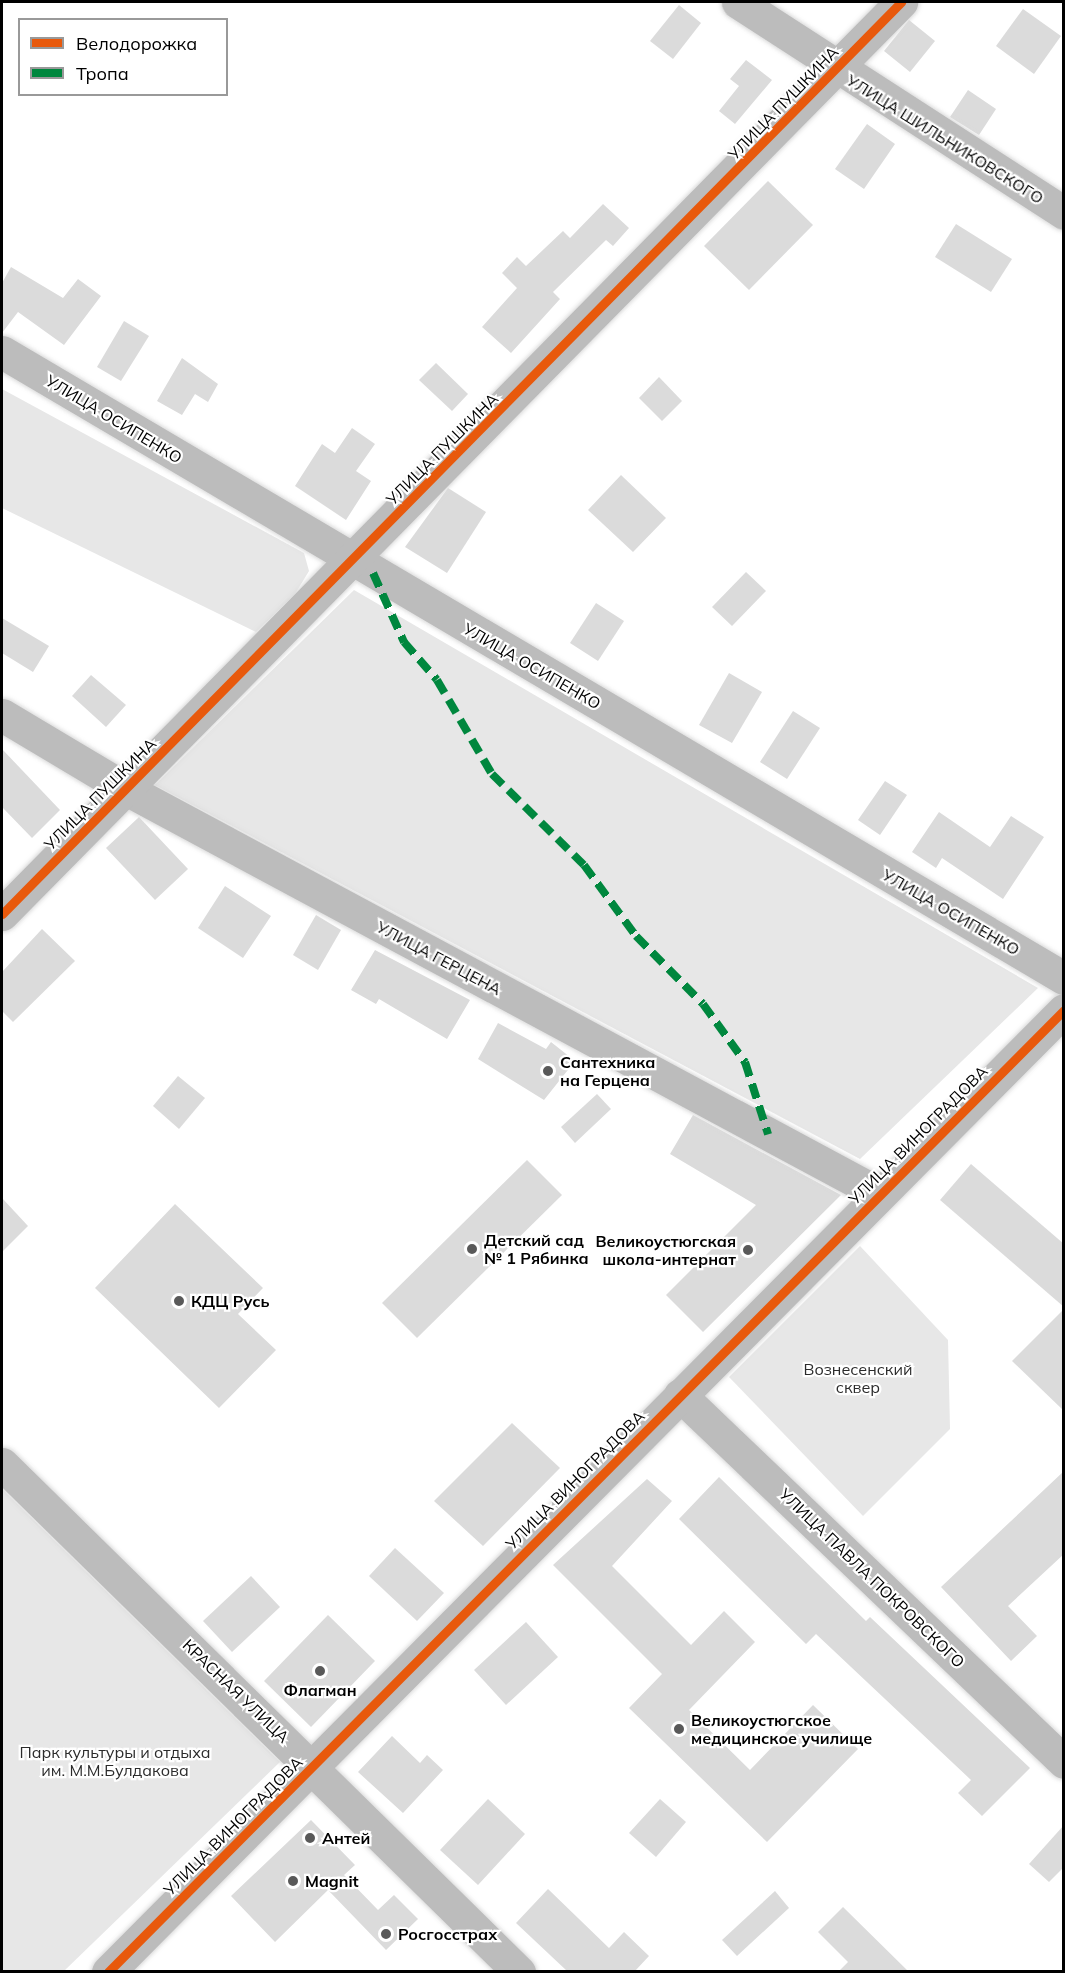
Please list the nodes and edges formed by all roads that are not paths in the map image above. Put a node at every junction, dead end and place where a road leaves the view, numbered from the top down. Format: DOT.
graph roads {
  1 [pos="738,2"];
  2 [pos="901,2"];
  3 [pos="837,70"];
  4 [pos="1064,213"];
  5 [pos="2,352"];
  6 [pos="353,561"];
  7 [pos="2,715"];
  8 [pos="126,789"];
  9 [pos="2,914"];
  10 [pos="1064,978"];
  11 [pos="1064,1010"];
  12 [pos="880,1194"];
  13 [pos="680,1395"];
  14 [pos="2,1464"];
  15 [pos="1059,1750"];
  16 [pos="313,1768"];
  17 [pos="108,1971"];
  18 [pos="519,1971"];
  1 -- 3 [label="street, УЛИЦА ШИЛЬНИКОВСКОГО"];
  2 -- 3 [label="street, УЛИЦА ПУШКИНА"];
  3 -- 4 [label="street, УЛИЦА ШИЛЬНИКОВСКОГО"];
  3 -- 6 [label="street, УЛИЦА ПУШКИНА"];
  5 -- 6 [label="street, УЛИЦА ОСИПЕНКО"];
  6 -- 8 [label="street, УЛИЦА ПУШКИНА"];
  6 -- 10 [label="street, УЛИЦА ОСИПЕНКО"];
  7 -- 8 [label="street, УЛИЦА ГЕРЦЕНА"];
  8 -- 9 [label="street, УЛИЦА ПУШКИНА"];
  8 -- 12 [label="street, УЛИЦА ГЕРЦЕНА"];
  11 -- 12 [label="street, УЛИЦА ВИНОГРАДОВА"];
  12 -- 13 [label="street, УЛИЦА ВИНОГРАДОВА"];
  13 -- 15 [label="street, УЛИЦА ПАВЛА ПОКРОВСКОГО"];
  13 -- 16 [label="street, УЛИЦА ВИНОГРАДОВА"];
  14 -- 16 [label="street, КРАСНАЯ УЛИЦА"];
  16 -- 17 [label="street, УЛИЦА ВИНОГРАДОВА"];
  16 -- 18 [label="street, КРАСНАЯ УЛИЦА"];
}
